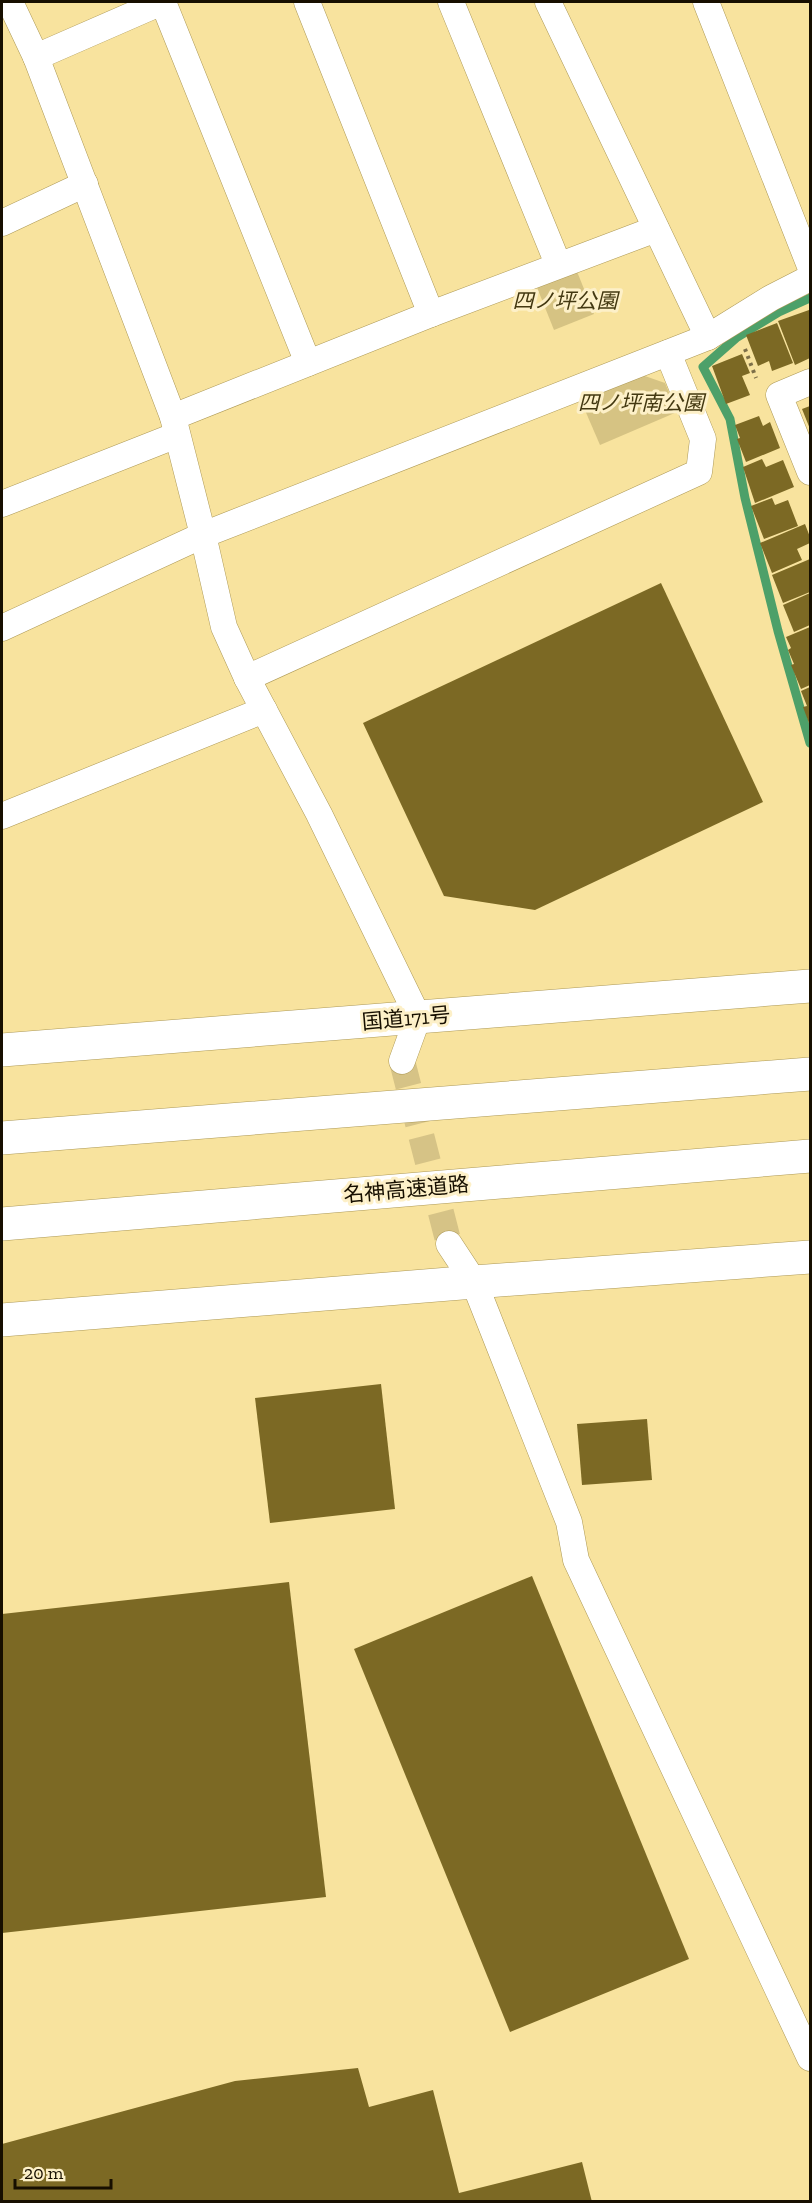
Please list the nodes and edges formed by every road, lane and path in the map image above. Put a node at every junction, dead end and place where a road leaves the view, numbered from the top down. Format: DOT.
graph roads {
  1 [pos="162,2"];
  2 [pos="307,2"];
  3 [pos="451,2"];
  4 [pos="548,2"];
  5 [pos="706,2"];
  6 [pos="8,9"];
  7 [pos="36,57"];
  8 [pos="85,184"];
  9 [pos="2,223"];
  10 [pos="656,229"];
  11 [pos="558,264"];
  12 [pos="810,266"];
  13 [pos="810,279"];
  14 [pos="431,314"];
  15 [pos="708,337"];
  16 [pos="744,348"];
  17 [pos="668,353"];
  18 [pos="308,363"];
  19 [pos="810,382"];
  20 [pos="780,395"];
  21 [pos="175,426"];
  22 [pos="810,472"];
  23 [pos="2,504"];
  24 [pos="203,535"];
  25 [pos="2,628"];
  26 [pos="247,678"];
  27 [pos="264,710"];
  28 [pos="2,816"];
  29 [pos="810,986"];
  30 [pos="418,1017"];
  31 [pos="2,1050"];
  32 [pos="402,1061"];
  33 [pos="810,1074"];
  34 [pos="2,1138"];
  35 [pos="810,1156"];
  36 [pos="2,1224"];
  37 [pos="449,1244"];
  38 [pos="810,1257"];
  39 [pos="474,1282"];
  40 [pos="2,1320"];
  41 [pos="808,2046"];
  1 -- 7 [label="street"];
  1 -- 18 [label="street"];
  2 -- 14 [label="street"];
  3 -- 11 [label="street"];
  4 -- 10 [label="street"];
  5 -- 12 [label="street"];
  6 -- 7 [label="street"];
  7 -- 8 [label="street"];
  8 -- 9 [label="street"];
  8 -- 21 [label="street"];
  10 -- 11 [label="street"];
  10 -- 15 [label="street"];
  11 -- 14 [label="street"];
  13 -- 15 [label="street"];
  14 -- 18 [label="street"];
  15 -- 17 [label="street"];
  16 -- 20 [label="path"];
  17 -- 24 [label="street"];
  17 -- 26 [label="street"];
  18 -- 21 [label="street"];
  19 -- 20 [label="street"];
  20 -- 22 [label="street"];
  21 -- 23 [label="street"];
  21 -- 24 [label="street"];
  24 -- 25 [label="street"];
  24 -- 26 [label="street"];
  26 -- 27 [label="street"];
  27 -- 28 [label="street"];
  27 -- 30 [label="street"];
  29 -- 30 [label="highway, 国道171号"];
  30 -- 31 [label="highway, 国道171号"];
  30 -- 32 [label="street"];
  33 -- 34 [label="highway"];
  35 -- 36 [label="highway, 名神高速道路"];
  37 -- 39 [label="street"];
  38 -- 39 [label="highway"];
  39 -- 40 [label="highway"];
  39 -- 41 [label="street"];
}
